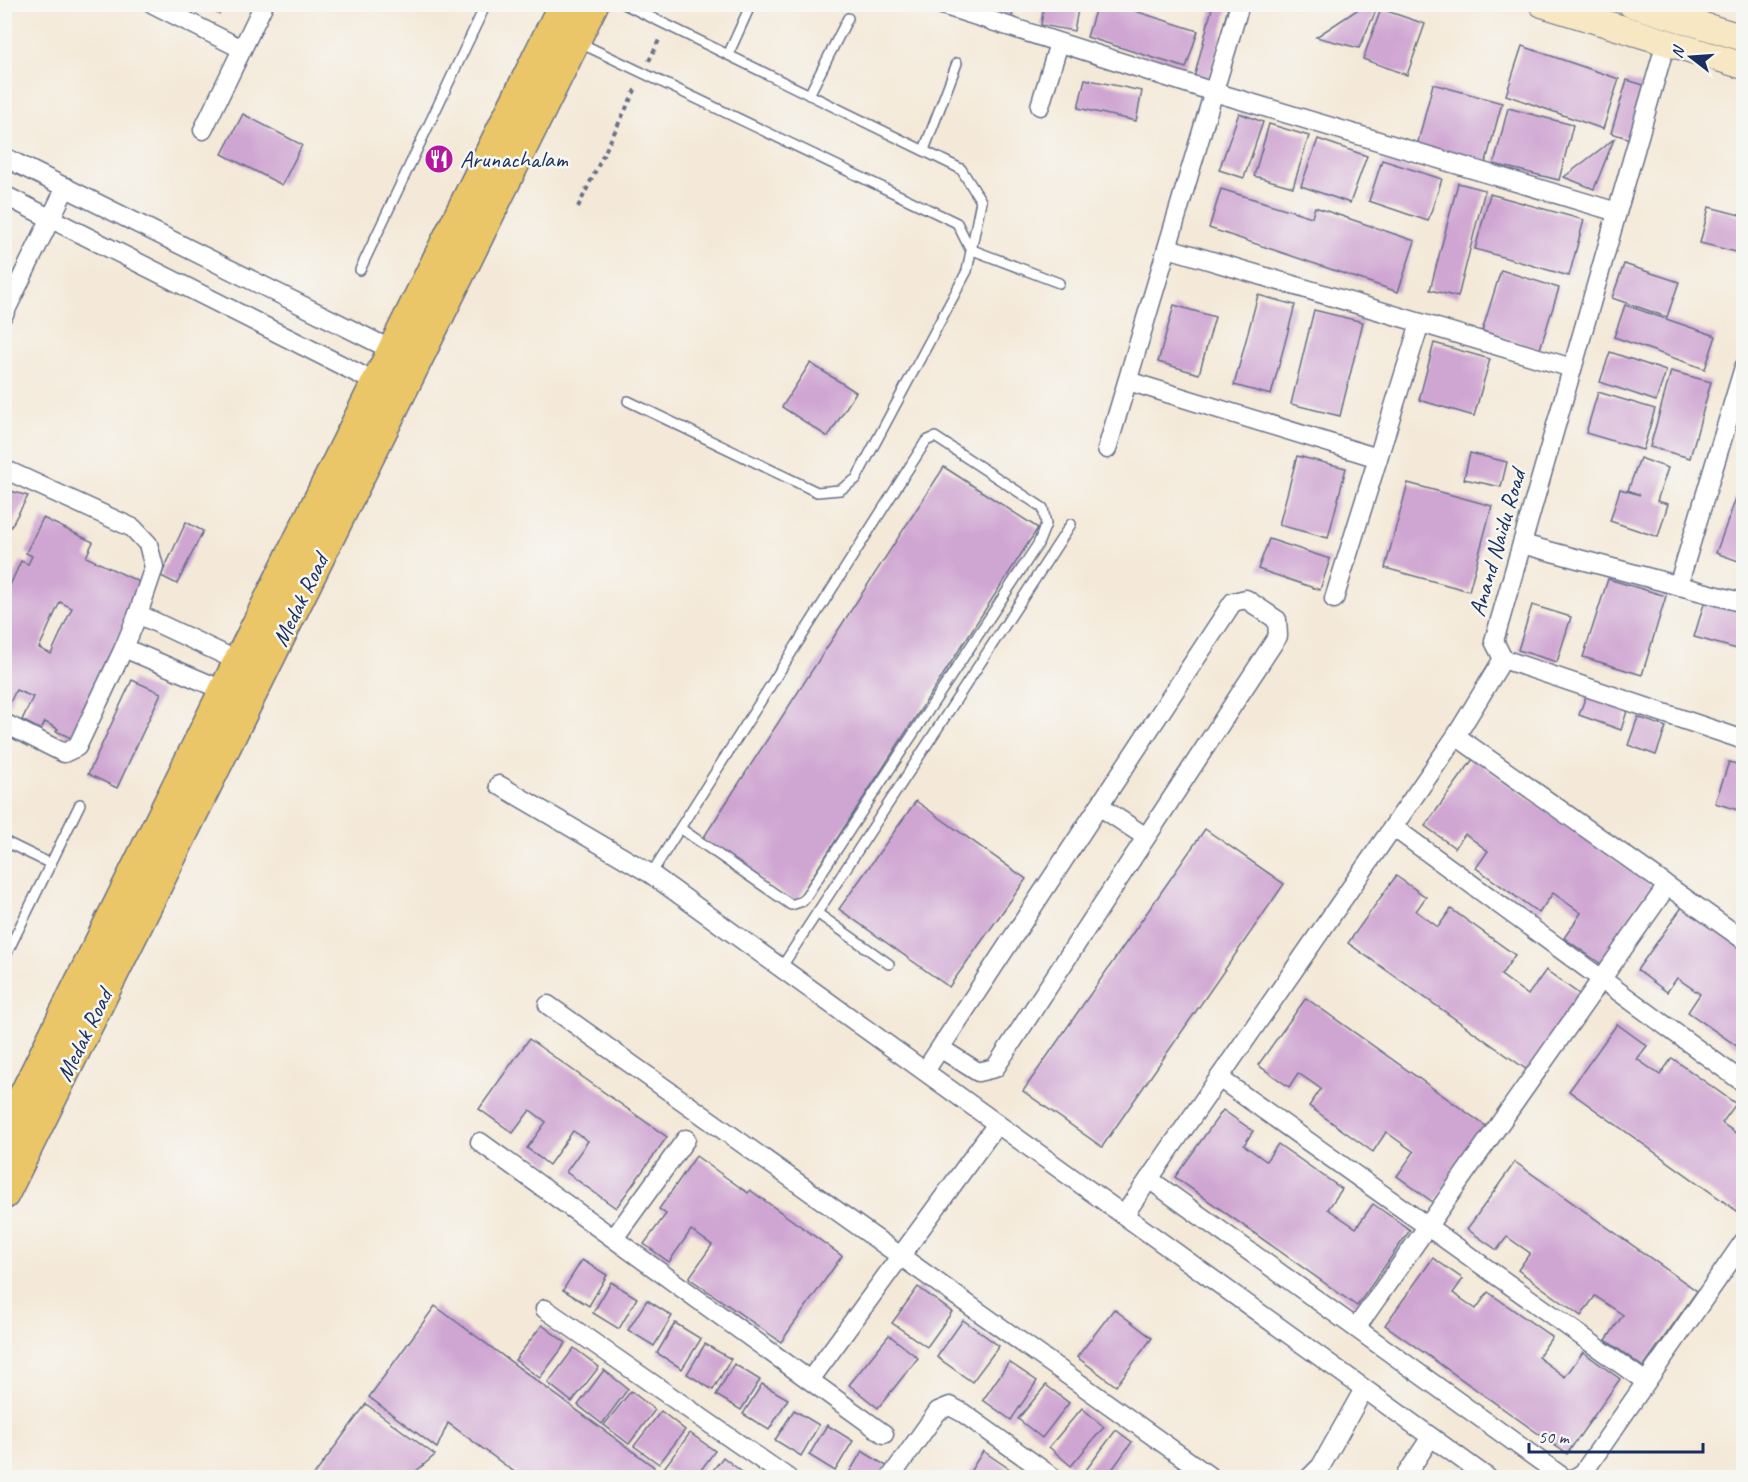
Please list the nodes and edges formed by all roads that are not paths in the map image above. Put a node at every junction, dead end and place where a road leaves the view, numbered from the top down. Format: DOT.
graph roads {
  1 [pos="153,4"];
  2 [pos="264,4"];
  3 [pos="486,4"];
  4 [pos="564,4"];
  5 [pos="593,4"];
  6 [pos="624,4"];
  7 [pos="751,4"];
  8 [pos="939,4"];
  9 [pos="1240,4"];
  10 [pos="1542,4"];
  11 [pos="1631,4"];
  12 [pos="1686,12"];
  13 [pos="848,18"];
  14 [pos="1743,38"];
  15 [pos="575,41"];
  16 [pos="1666,42"];
  17 [pos="1059,43"];
  18 [pos="242,49"];
  19 [pos="728,55"];
  20 [pos="957,63"];
  21 [pos="1743,66"];
  22 [pos="1214,92"];
  23 [pos="809,95"];
  24 [pos="1040,106"];
  25 [pos="203,130"];
  26 [pos="924,150"];
  27 [pos="4,157"];
  28 [pos="66,187"];
  29 [pos="4,195"];
  30 [pos="1617,212"];
  31 [pos="51,218"];
  32 [pos="1168,248"];
  33 [pos="970,249"];
  34 [pos="360,270"];
  35 [pos="1059,283"];
  36 [pos="4,314"];
  37 [pos="1420,323"];
  38 [pos="394,351"];
  39 [pos="1743,367"];
  40 [pos="1572,368"];
  41 [pos="1128,381"];
  42 [pos="377,383"];
  43 [pos="628,401"];
  44 [pos="1107,449"];
  45 [pos="1377,458"];
  46 [pos="4,469"];
  47 [pos="1071,524"];
  48 [pos="1522,544"];
  49 [pos="1678,586"];
  50 [pos="1334,599"];
  51 [pos="1743,603"];
  52 [pos="138,614"];
  53 [pos="124,648"];
  54 [pos="1503,659"];
  55 [pos="240,662"];
  56 [pos="225,692"];
  57 [pos="4,723"];
  58 [pos="1456,736"];
  59 [pos="1743,740"];
  60 [pos="499,785"];
  61 [pos="80,804"];
  62 [pos="1099,806"];
  63 [pos="1393,827"];
  64 [pos="680,828"];
  65 [pos="1146,837"];
  66 [pos="4,841"];
  67 [pos="51,864"];
  68 [pos="651,874"];
  69 [pos="1667,886"];
  70 [pos="817,913"];
  71 [pos="1743,940"];
  72 [pos="4,959"];
  73 [pos="889,964"];
  74 [pos="781,968"];
  75 [pos="1602,980"];
  76 [pos="548,1005"];
  77 [pos="940,1048"];
  78 [pos="56,1061"];
  79 [pos="925,1071"];
  80 [pos="1219,1078"];
  81 [pos="1743,1083"];
  82 [pos="997,1124"];
  83 [pos="4,1136"];
  84 [pos="686,1139"];
  85 [pos="480,1142"];
  86 [pos="1149,1179"];
  87 [pos="4,1194"];
  88 [pos="1124,1215"];
  89 [pos="1428,1226"];
  90 [pos="614,1238"];
  91 [pos="1743,1241"];
  92 [pos="900,1257"];
  93 [pos="544,1309"];
  94 [pos="1356,1328"];
  95 [pos="810,1380"];
  96 [pos="1646,1382"];
  97 [pos="1364,1389"];
  98 [pos="884,1434"];
  99 [pos="1431,1437"];
  100 [pos="788,1478"];
  101 [pos="890,1478"];
  102 [pos="1054,1478"];
  103 [pos="1212,1478"];
  104 [pos="1309,1478"];
  105 [pos="1404,1478"];
  106 [pos="1488,1478"];
  107 [pos="1564,1478"];
  108 [pos="1575,1478"];
  1 -- 18 [label="street"];
  2 -- 18 [label="street"];
  3 -- 34 [label="lane"];
  4 -- 38 [label="main road, Medak Road"];
  5 -- 15 [label="main road, Medak Road"];
  6 -- 19 [label="lane"];
  7 -- 19 [label="lane"];
  8 -- 17 [label="street"];
  9 -- 22 [label="street"];
  10 -- 16 [label="main road"];
  11 -- 12 [label="main road"];
  12 -- 14 [label="main road"];
  13 -- 23 [label="lane"];
  15 -- 33 [label="lane"];
  15 -- 78 [label="main road, Medak Road"];
  16 -- 21 [label="main road"];
  16 -- 30 [label="street, Anand Naidu Road"];
  17 -- 22 [label="street"];
  17 -- 24 [label="street"];
  18 -- 25 [label="street"];
  19 -- 23 [label="lane"];
  20 -- 26 [label="lane"];
  22 -- 30 [label="street"];
  22 -- 32 [label="street"];
  23 -- 26 [label="lane"];
  26 -- 33 [label="lane"];
  27 -- 28 [label="street"];
  28 -- 31 [label="street"];
  28 -- 38 [label="street"];
  29 -- 31 [label="street"];
  30 -- 40 [label="street, Anand Naidu Road"];
  31 -- 36 [label="street"];
  31 -- 42 [label="street"];
  32 -- 37 [label="street"];
  32 -- 41 [label="street"];
  33 -- 35 [label="lane"];
  33 -- 43 [label="lane"];
  37 -- 40 [label="street"];
  37 -- 45 [label="street"];
  38 -- 42 [label="main road, Medak Road"];
  39 -- 49 [label="street"];
  40 -- 48 [label="street, Anand Naidu Road"];
  41 -- 44 [label="street"];
  41 -- 45 [label="street"];
  42 -- 55 [label="main road, Medak Road"];
  45 -- 50 [label="street"];
  46 -- 52 [label="street"];
  47 -- 70 [label="lane"];
  48 -- 49 [label="street"];
  48 -- 54 [label="street, Anand Naidu Road"];
  49 -- 51 [label="street"];
  52 -- 53 [label="street"];
  52 -- 55 [label="street"];
  53 -- 56 [label="street"];
  53 -- 57 [label="street"];
  54 -- 58 [label="street"];
  54 -- 59 [label="street"];
  55 -- 56 [label="main road, Medak Road"];
  56 -- 78 [label="main road, Medak Road"];
  58 -- 63 [label="street"];
  58 -- 69 [label="street"];
  60 -- 68 [label="street"];
  61 -- 67 [label="lane"];
  62 -- 65 [label="street"];
  62 -- 65 [label="street"];
  62 -- 77 [label="street"];
  63 -- 75 [label="street"];
  63 -- 80 [label="street"];
  64 -- 64 [label="lane"];
  64 -- 68 [label="lane"];
  65 -- 77 [label="street"];
  66 -- 67 [label="lane"];
  67 -- 72 [label="lane"];
  68 -- 74 [label="street"];
  69 -- 71 [label="street"];
  69 -- 75 [label="street"];
  70 -- 73 [label="lane"];
  70 -- 74 [label="lane"];
  74 -- 79 [label="street"];
  75 -- 81 [label="street"];
  75 -- 89 [label="street"];
  76 -- 92 [label="street"];
  77 -- 79 [label="street"];
  78 -- 83 [label="main road, Medak Road"];
  78 -- 87 [label="main road, Medak Road"];
  79 -- 82 [label="street"];
  80 -- 86 [label="street"];
  80 -- 89 [label="street"];
  82 -- 88 [label="street"];
  82 -- 92 [label="street"];
  84 -- 90 [label="street"];
  85 -- 90 [label="street"];
  86 -- 88 [label="street"];
  86 -- 94 [label="street"];
  88 -- 97 [label="street"];
  89 -- 94 [label="street"];
  89 -- 96 [label="street"];
  90 -- 95 [label="street"];
  91 -- 96 [label="street"];
  92 -- 95 [label="street"];
  92 -- 103 [label="street"];
  93 -- 100 [label="street"];
  94 -- 107 [label="street"];
  95 -- 98 [label="street"];
  96 -- 108 [label="street"];
  97 -- 99 [label="street"];
  97 -- 104 [label="street"];
  99 -- 105 [label="street"];
  99 -- 106 [label="street"];
  101 -- 102 [label="street"];
}
